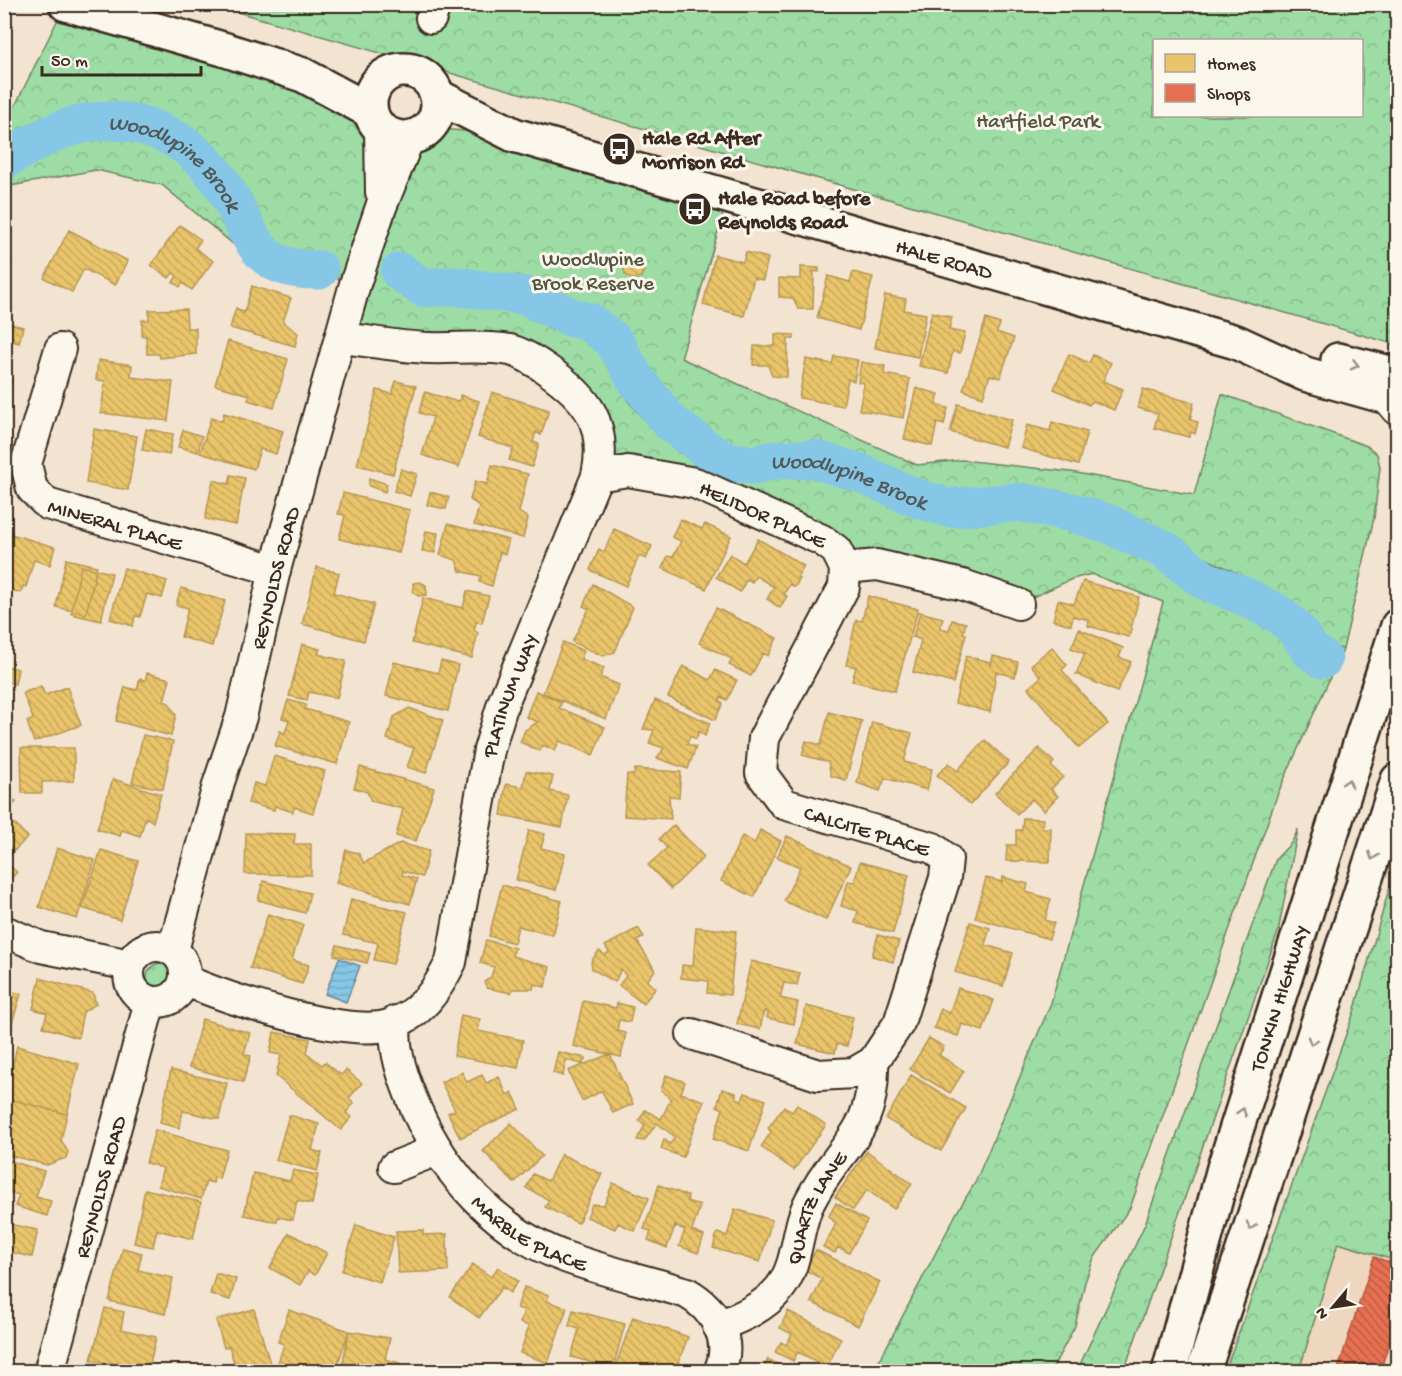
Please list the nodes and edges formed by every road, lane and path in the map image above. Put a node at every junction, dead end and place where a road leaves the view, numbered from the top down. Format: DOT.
graph roads {
  1 [pos="66,4"];
  2 [pos="303,75"];
  3 [pos="384,75"];
  4 [pos="437,96"];
  5 [pos="397,127"];
  6 [pos="514,135"];
  7 [pos="341,338"];
  8 [pos="60,349"];
  9 [pos="1395,395"];
  10 [pos="597,476"];
  11 [pos="845,568"];
  12 [pos="275,570"];
  13 [pos="1018,604"];
  14 [pos="1396,630"];
  15 [pos="1398,780"];
  16 [pos="4,932"];
  17 [pos="173,951"];
  18 [pos="130,965"];
  19 [pos="185,980"];
  20 [pos="150,1002"];
  21 [pos="396,1021"];
  22 [pos="692,1034"];
  23 [pos="873,1062"];
  24 [pos="437,1150"];
  25 [pos="394,1167"];
  26 [pos="1224,1168"];
  27 [pos="718,1326"];
  28 [pos="49,1371"];
  29 [pos="719,1371"];
  30 [pos="1145,1371"];
  31 [pos="1169,1371"];
  32 [pos="1203,1371"];
  1 -- 2 [label="main road, HALE ROAD"];
  2 -- 3 [label="main road, HALE ROAD"];
  2 -- 5 [label="main road, HALE ROAD"];
  3 -- 4 [label="main road"];
  3 -- 5 [label="main road"];
  4 -- 5 [label="main road"];
  4 -- 6 [label="main road, HALE ROAD"];
  5 -- 6 [label="main road, HALE ROAD"];
  5 -- 7 [label="street, REYNOLDS ROAD"];
  6 -- 9 [label="main road, HALE ROAD"];
  7 -- 10 [label="street, PLATINUM WAY"];
  7 -- 12 [label="street, REYNOLDS ROAD"];
  8 -- 12 [label="street, MINERAL PLACE"];
  10 -- 11 [label="street, HELIDOR PLACE"];
  10 -- 21 [label="street, PLATINUM WAY"];
  11 -- 13 [label="street, HELIDOR PLACE"];
  11 -- 23 [label="street, CALCITE PLACE"];
  12 -- 17 [label="street, REYNOLDS ROAD"];
  26 -- 14 [label="main road, TONKIN HIGHWAY, one-way"];
  15 -- 32 [label="main road, one-way"];
  16 -- 18 [label="street"];
  17 -- 18 [label="street"];
  17 -- 19 [label="street"];
  18 -- 20 [label="street"];
  19 -- 20 [label="street"];
  19 -- 21 [label="street, PLATINUM WAY"];
  20 -- 28 [label="street, REYNOLDS ROAD"];
  21 -- 24 [label="street, MARBLE PLACE"];
  22 -- 23 [label="street"];
  23 -- 27 [label="street, QUARTZ LANE"];
  24 -- 25 [label="street"];
  24 -- 27 [label="street, MARBLE PLACE"];
  26 -- 30 [label="main road"];
  26 -- 31 [label="main road, TONKIN HIGHWAY"];
  27 -- 29 [label="street, MARBLE PLACE"];
}
